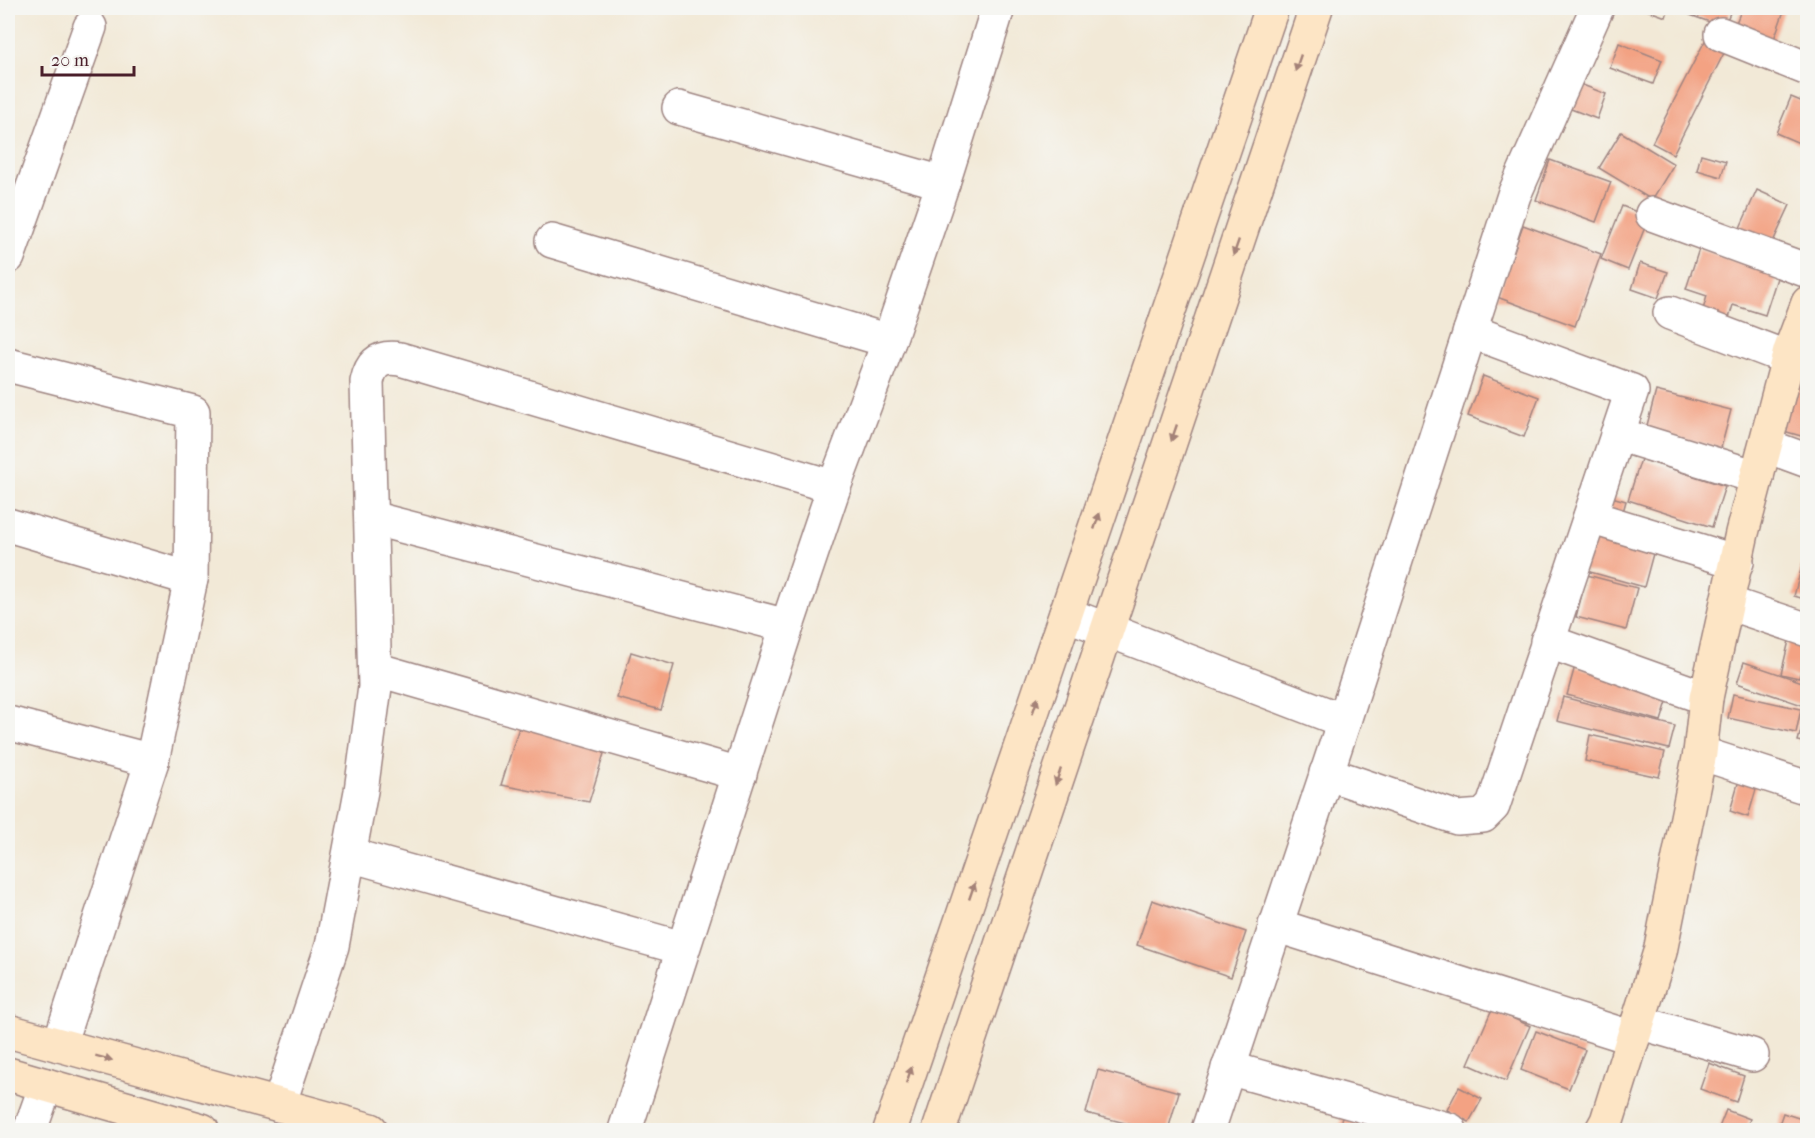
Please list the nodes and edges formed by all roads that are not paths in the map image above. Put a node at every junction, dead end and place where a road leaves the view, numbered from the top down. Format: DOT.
graph roads {
  1 [pos="998,8"];
  2 [pos="1272,8"];
  3 [pos="1316,8"];
  4 [pos="1597,8"];
  5 [pos="90,27"];
  6 [pos="1721,34"];
  7 [pos="1808,69"];
  8 [pos="679,108"];
  9 [pos="943,183"];
  10 [pos="1652,214"];
  11 [pos="552,241"];
  12 [pos="8,257"];
  13 [pos="1808,271"];
  14 [pos="1807,303"];
  15 [pos="1670,313"];
  16 [pos="1470,331"];
  17 [pos="889,341"];
  18 [pos="1788,358"];
  19 [pos="8,365"];
  20 [pos="1617,434"];
  21 [pos="1767,446"];
  22 [pos="1808,461"];
  23 [pos="1757,477"];
  24 [pos="834,487"];
  25 [pos="1590,517"];
  26 [pos="371,518"];
  27 [pos="8,525"];
  28 [pos="1737,562"];
  29 [pos="191,579"];
  30 [pos="1728,603"];
  31 [pos="1066,614"];
  32 [pos="787,626"];
  33 [pos="1808,630"];
  34 [pos="1107,632"];
  35 [pos="1547,641"];
  36 [pos="375,669"];
  37 [pos="1706,698"];
  38 [pos="1344,721"];
  39 [pos="8,723"];
  40 [pos="1700,753"];
  41 [pos="152,761"];
  42 [pos="1326,773"];
  43 [pos="740,774"];
  44 [pos="1808,788"];
  45 [pos="350,855"];
  46 [pos="1275,925"];
  47 [pos="681,948"];
  48 [pos="1636,1030"];
  49 [pos="8,1031"];
  50 [pos="59,1045"];
  51 [pos="1752,1055"];
  52 [pos="1228,1068"];
  53 [pos="8,1074"];
  54 [pos="46,1085"];
  55 [pos="279,1105"];
  56 [pos="30,1131"];
  57 [pos="202,1131"];
  58 [pos="371,1131"];
  59 [pos="625,1131"];
  60 [pos="890,1131"];
  61 [pos="939,1131"];
  62 [pos="1208,1131"];
  63 [pos="1450,1131"];
  64 [pos="1602,1131"];
  1 -- 9 [label="street"];
  31 -- 2 [label="street, one-way"];
  3 -- 34 [label="street, one-way"];
  4 -- 16 [label="street"];
  5 -- 12 [label="street"];
  6 -- 7 [label="street"];
  8 -- 9 [label="street"];
  9 -- 17 [label="street"];
  10 -- 13 [label="street"];
  11 -- 17 [label="street"];
  14 -- 18 [label="street"];
  15 -- 18 [label="street"];
  16 -- 20 [label="street"];
  16 -- 38 [label="street"];
  17 -- 24 [label="street"];
  18 -- 21 [label="street"];
  19 -- 29 [label="street"];
  20 -- 23 [label="street"];
  20 -- 25 [label="street"];
  21 -- 22 [label="street"];
  21 -- 23 [label="street"];
  23 -- 28 [label="street"];
  24 -- 26 [label="street"];
  24 -- 32 [label="street"];
  25 -- 28 [label="street"];
  25 -- 35 [label="street"];
  26 -- 32 [label="street"];
  26 -- 36 [label="street"];
  27 -- 29 [label="street"];
  28 -- 30 [label="street"];
  29 -- 41 [label="street"];
  30 -- 33 [label="street"];
  30 -- 37 [label="street"];
  31 -- 34 [label="street"];
  60 -- 31 [label="street, one-way"];
  32 -- 43 [label="street"];
  34 -- 38 [label="street"];
  34 -- 61 [label="street, one-way"];
  35 -- 37 [label="street"];
  35 -- 42 [label="street"];
  36 -- 43 [label="street"];
  36 -- 45 [label="street"];
  37 -- 40 [label="street"];
  38 -- 42 [label="street"];
  39 -- 41 [label="street"];
  40 -- 44 [label="street"];
  40 -- 48 [label="street"];
  41 -- 50 [label="street"];
  42 -- 46 [label="street"];
  43 -- 47 [label="street"];
  45 -- 47 [label="street"];
  45 -- 55 [label="street"];
  46 -- 48 [label="street"];
  46 -- 52 [label="street"];
  47 -- 59 [label="street"];
  48 -- 51 [label="street"];
  48 -- 64 [label="street"];
  49 -- 50 [label="street"];
  50 -- 55 [label="street, one-way"];
  52 -- 62 [label="street"];
  52 -- 63 [label="street"];
  53 -- 54 [label="street"];
  54 -- 56 [label="street"];
  54 -- 57 [label="street"];
  55 -- 58 [label="street"];
}
